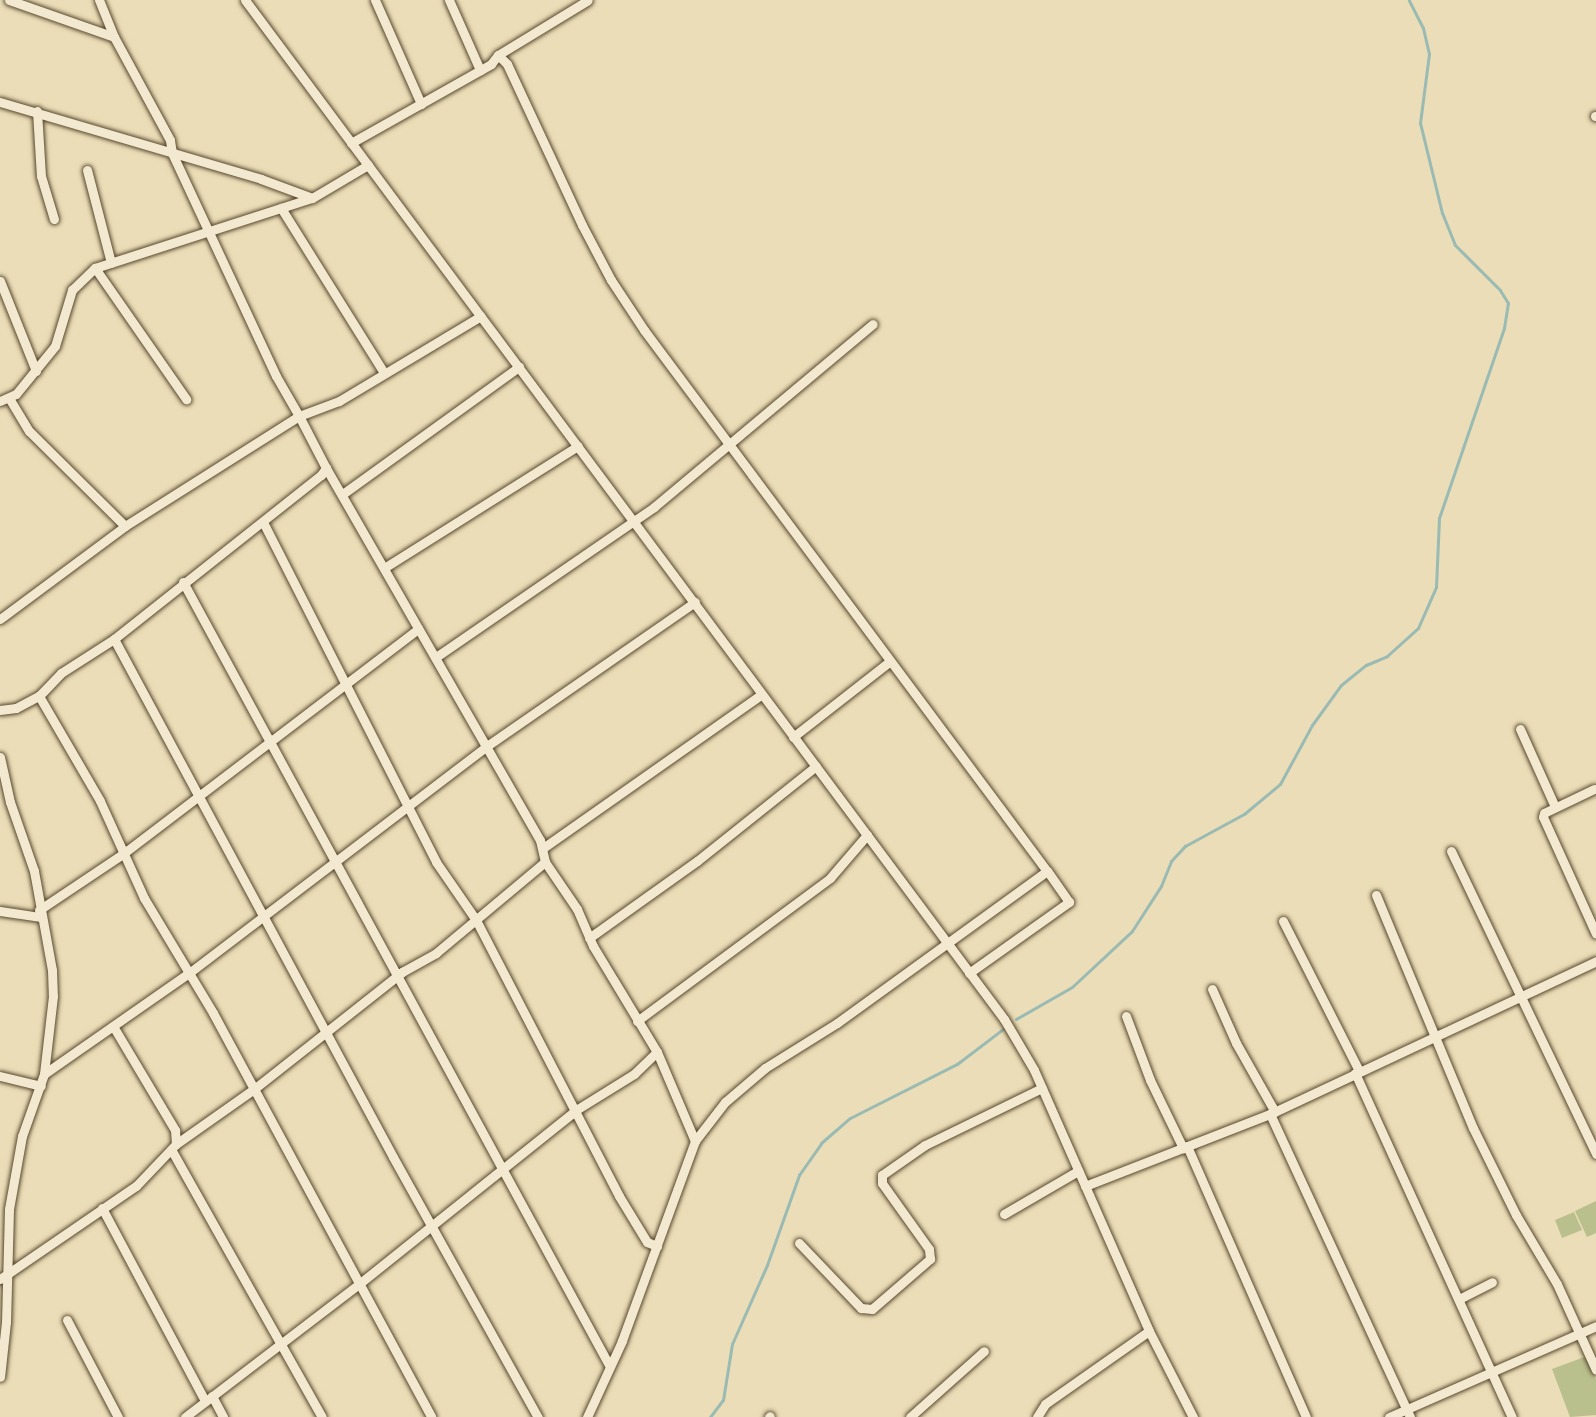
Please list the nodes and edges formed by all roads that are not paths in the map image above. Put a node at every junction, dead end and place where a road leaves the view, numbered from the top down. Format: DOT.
graph roads {
  1 [pos="9,0"];
  2 [pos="99,0"];
  3 [pos="245,0"];
  4 [pos="375,0"];
  5 [pos="449,0"];
  6 [pos="588,0"];
  7 [pos="114,37"];
  8 [pos="498,55"];
  9 [pos="480,70"];
  10 [pos="0,102"];
  11 [pos="421,104"];
  12 [pos="37,111"];
  13 [pos="351,143"];
  14 [pos="172,153"];
  15 [pos="368,165"];
  16 [pos="87,170"];
  17 [pos="312,198"];
  18 [pos="281,208"];
  19 [pos="54,219"];
  20 [pos="211,232"];
  21 [pos="111,263"];
  22 [pos="95,268"];
  23 [pos="0,281"];
  24 [pos="481,316"];
  25 [pos="873,324"];
  26 [pos="519,367"];
  27 [pos="36,371"];
  28 [pos="384,373"];
  29 [pos="186,399"];
  30 [pos="4,400"];
  31 [pos="299,416"];
  32 [pos="578,446"];
  33 [pos="729,447"];
  34 [pos="326,468"];
  35 [pos="344,493"];
  36 [pos="634,520"];
  37 [pos="264,524"];
  38 [pos="125,526"];
  39 [pos="384,568"];
  40 [pos="183,582"];
  41 [pos="695,602"];
  42 [pos="0,619"];
  43 [pos="418,629"];
  44 [pos="114,639"];
  45 [pos="436,657"];
  46 [pos="889,662"];
  47 [pos="347,682"];
  48 [pos="761,695"];
  49 [pos="39,696"];
  50 [pos="0,710"];
  51 [pos="1520,729"];
  52 [pos="793,737"];
  53 [pos="270,741"];
  54 [pos="487,746"];
  55 [pos="0,757"];
  56 [pos="816,766"];
  57 [pos="1594,789"];
  58 [pos="198,796"];
  59 [pos="405,805"];
  60 [pos="1555,807"];
  61 [pos="867,835"];
  62 [pos="543,848"];
  63 [pos="1451,851"];
  64 [pos="124,853"];
  65 [pos="332,862"];
  66 [pos="545,862"];
  67 [pos="1047,871"];
  68 [pos="1376,895"];
  69 [pos="0,911"];
  70 [pos="39,914"];
  71 [pos="262,915"];
  72 [pos="476,920"];
  73 [pos="1283,921"];
  74 [pos="1596,934"];
  75 [pos="589,938"];
  76 [pos="945,942"];
  77 [pos="1596,961"];
  78 [pos="189,973"];
  79 [pos="969,973"];
  80 [pos="397,979"];
  81 [pos="1212,989"];
  82 [pos="1520,997"];
  83 [pos="1126,1016"];
  84 [pos="637,1021"];
  85 [pos="113,1026"];
  86 [pos="327,1033"];
  87 [pos="1437,1035"];
  88 [pos="657,1052"];
  89 [pos="1357,1072"];
  90 [pos="44,1074"];
  91 [pos="0,1076"];
  92 [pos="41,1086"];
  93 [pos="1042,1088"];
  94 [pos="254,1089"];
  95 [pos="576,1110"];
  96 [pos="1272,1113"];
  97 [pos="695,1141"];
  98 [pos="174,1147"];
  99 [pos="1185,1147"];
  100 [pos="1596,1154"];
  101 [pos="501,1170"];
  102 [pos="1078,1171"];
  103 [pos="1085,1186"];
  104 [pos="5,1208"];
  105 [pos="102,1208"];
  106 [pos="1004,1214"];
  107 [pos="433,1226"];
  108 [pos="799,1243"];
  109 [pos="657,1246"];
  110 [pos="4,1277"];
  111 [pos="1492,1282"];
  112 [pos="359,1284"];
  113 [pos="1578,1294"];
  114 [pos="1459,1299"];
  115 [pos="1565,1301"];
  116 [pos="67,1320"];
  117 [pos="1596,1326"];
  118 [pos="1149,1331"];
  119 [pos="1579,1333"];
  120 [pos="281,1344"];
  121 [pos="984,1351"];
  122 [pos="609,1365"];
  123 [pos="1491,1370"];
  124 [pos="1596,1370"];
  125 [pos="0,1377"];
  126 [pos="209,1399"];
  127 [pos="1408,1413"];
  128 [pos="118,1417"];
  129 [pos="185,1417"];
  130 [pos="223,1417"];
  131 [pos="322,1417"];
  132 [pos="431,1417"];
  133 [pos="538,1417"];
  134 [pos="587,1417"];
  135 [pos="910,1417"];
  136 [pos="1037,1417"];
  137 [pos="1193,1417"];
  138 [pos="1306,1417"];
  139 [pos="1389,1417"];
  140 [pos="1512,1417"];
  1 -- 7 [label="street"];
  2 -- 7 [label="street"];
  3 -- 13 [label="street"];
  4 -- 11 [label="street"];
  5 -- 9 [label="street"];
  6 -- 8 [label="street"];
  7 -- 14 [label="street"];
  8 -- 9 [label="street"];
  8 -- 33 [label="street"];
  9 -- 11 [label="street"];
  10 -- 12 [label="street"];
  11 -- 13 [label="street"];
  12 -- 14 [label="street"];
  12 -- 19 [label="street"];
  13 -- 15 [label="street"];
  14 -- 17 [label="street"];
  14 -- 20 [label="street"];
  15 -- 17 [label="street"];
  15 -- 24 [label="street"];
  16 -- 21 [label="street"];
  17 -- 18 [label="street"];
  18 -- 20 [label="street"];
  18 -- 28 [label="street"];
  20 -- 21 [label="street"];
  20 -- 31 [label="street"];
  21 -- 22 [label="street"];
  22 -- 27 [label="street"];
  22 -- 29 [label="street"];
  23 -- 27 [label="street"];
  24 -- 26 [label="street"];
  24 -- 28 [label="street"];
  25 -- 33 [label="street"];
  26 -- 32 [label="street"];
  26 -- 35 [label="street"];
  27 -- 30 [label="street"];
  28 -- 31 [label="street"];
  30 -- 38 [label="street"];
  31 -- 34 [label="street"];
  31 -- 38 [label="street"];
  32 -- 36 [label="street"];
  32 -- 39 [label="street"];
  33 -- 36 [label="street"];
  33 -- 46 [label="street"];
  34 -- 35 [label="street"];
  34 -- 37 [label="street"];
  35 -- 39 [label="street"];
  36 -- 41 [label="street"];
  36 -- 45 [label="street"];
  37 -- 40 [label="street"];
  37 -- 47 [label="street"];
  38 -- 42 [label="street"];
  39 -- 43 [label="street"];
  40 -- 44 [label="street"];
  40 -- 53 [label="street"];
  41 -- 48 [label="street"];
  41 -- 54 [label="street"];
  43 -- 45 [label="street"];
  43 -- 47 [label="street"];
  44 -- 49 [label="street"];
  44 -- 58 [label="street"];
  45 -- 54 [label="street"];
  46 -- 52 [label="street"];
  46 -- 67 [label="street"];
  47 -- 53 [label="street"];
  47 -- 59 [label="street"];
  48 -- 52 [label="street"];
  48 -- 62 [label="street"];
  49 -- 50 [label="street"];
  49 -- 64 [label="street"];
  51 -- 60 [label="street"];
  52 -- 56 [label="street"];
  53 -- 58 [label="street"];
  53 -- 65 [label="street"];
  54 -- 59 [label="street"];
  54 -- 62 [label="street"];
  55 -- 70 [label="street"];
  56 -- 61 [label="street"];
  56 -- 75 [label="street"];
  57 -- 60 [label="street"];
  58 -- 64 [label="street"];
  58 -- 71 [label="street"];
  59 -- 65 [label="street"];
  59 -- 72 [label="street"];
  60 -- 74 [label="street"];
  61 -- 76 [label="street"];
  61 -- 84 [label="street"];
  62 -- 66 [label="street"];
  63 -- 82 [label="street"];
  64 -- 70 [label="street"];
  64 -- 78 [label="street"];
  65 -- 71 [label="street"];
  65 -- 80 [label="street"];
  66 -- 72 [label="street"];
  66 -- 75 [label="street"];
  67 -- 76 [label="street"];
  67 -- 79 [label="street"];
  68 -- 87 [label="street"];
  69 -- 70 [label="street"];
  70 -- 90 [label="street"];
  71 -- 78 [label="street"];
  71 -- 86 [label="street"];
  72 -- 80 [label="street"];
  72 -- 95 [label="street"];
  73 -- 89 [label="street"];
  75 -- 84 [label="street"];
  76 -- 79 [label="street"];
  76 -- 97 [label="street"];
  77 -- 82 [label="street"];
  78 -- 85 [label="street"];
  78 -- 94 [label="street"];
  79 -- 93 [label="street"];
  80 -- 86 [label="street"];
  80 -- 101 [label="street"];
  81 -- 96 [label="street"];
  82 -- 87 [label="street"];
  82 -- 100 [label="street"];
  83 -- 99 [label="street"];
  84 -- 88 [label="street"];
  85 -- 90 [label="street"];
  85 -- 98 [label="street"];
  86 -- 94 [label="street"];
  86 -- 107 [label="street"];
  87 -- 89 [label="street"];
  87 -- 115 [label="street"];
  88 -- 95 [label="street"];
  88 -- 97 [label="street"];
  89 -- 96 [label="street"];
  89 -- 114 [label="street"];
  90 -- 92 [label="street"];
  91 -- 92 [label="street"];
  92 -- 104 [label="street"];
  93 -- 102 [label="street"];
  93 -- 108 [label="street"];
  94 -- 98 [label="street"];
  94 -- 112 [label="street"];
  95 -- 101 [label="street"];
  95 -- 109 [label="street"];
  96 -- 99 [label="street"];
  96 -- 127 [label="street"];
  97 -- 109 [label="street"];
  98 -- 105 [label="street"];
  98 -- 120 [label="street"];
  99 -- 103 [label="street"];
  99 -- 138 [label="street"];
  101 -- 107 [label="street"];
  101 -- 122 [label="street"];
  102 -- 103 [label="street"];
  102 -- 106 [label="street"];
  103 -- 118 [label="street"];
  104 -- 110 [label="street"];
  105 -- 110 [label="street"];
  105 -- 126 [label="street"];
  107 -- 112 [label="street"];
  107 -- 133 [label="street"];
  109 -- 122 [label="street"];
  110 -- 125 [label="street"];
  111 -- 114 [label="street"];
  112 -- 120 [label="street"];
  112 -- 132 [label="street"];
  113 -- 115 [label="street"];
  114 -- 123 [label="street"];
  115 -- 119 [label="street"];
  116 -- 128 [label="street"];
  117 -- 119 [label="street"];
  118 -- 136 [label="street"];
  118 -- 137 [label="street"];
  119 -- 123 [label="street"];
  119 -- 124 [label="street"];
  120 -- 126 [label="street"];
  120 -- 131 [label="street"];
  121 -- 135 [label="street"];
  122 -- 134 [label="street"];
  123 -- 127 [label="street"];
  123 -- 140 [label="street"];
  126 -- 129 [label="street"];
  126 -- 130 [label="street"];
  127 -- 139 [label="street"];
}
